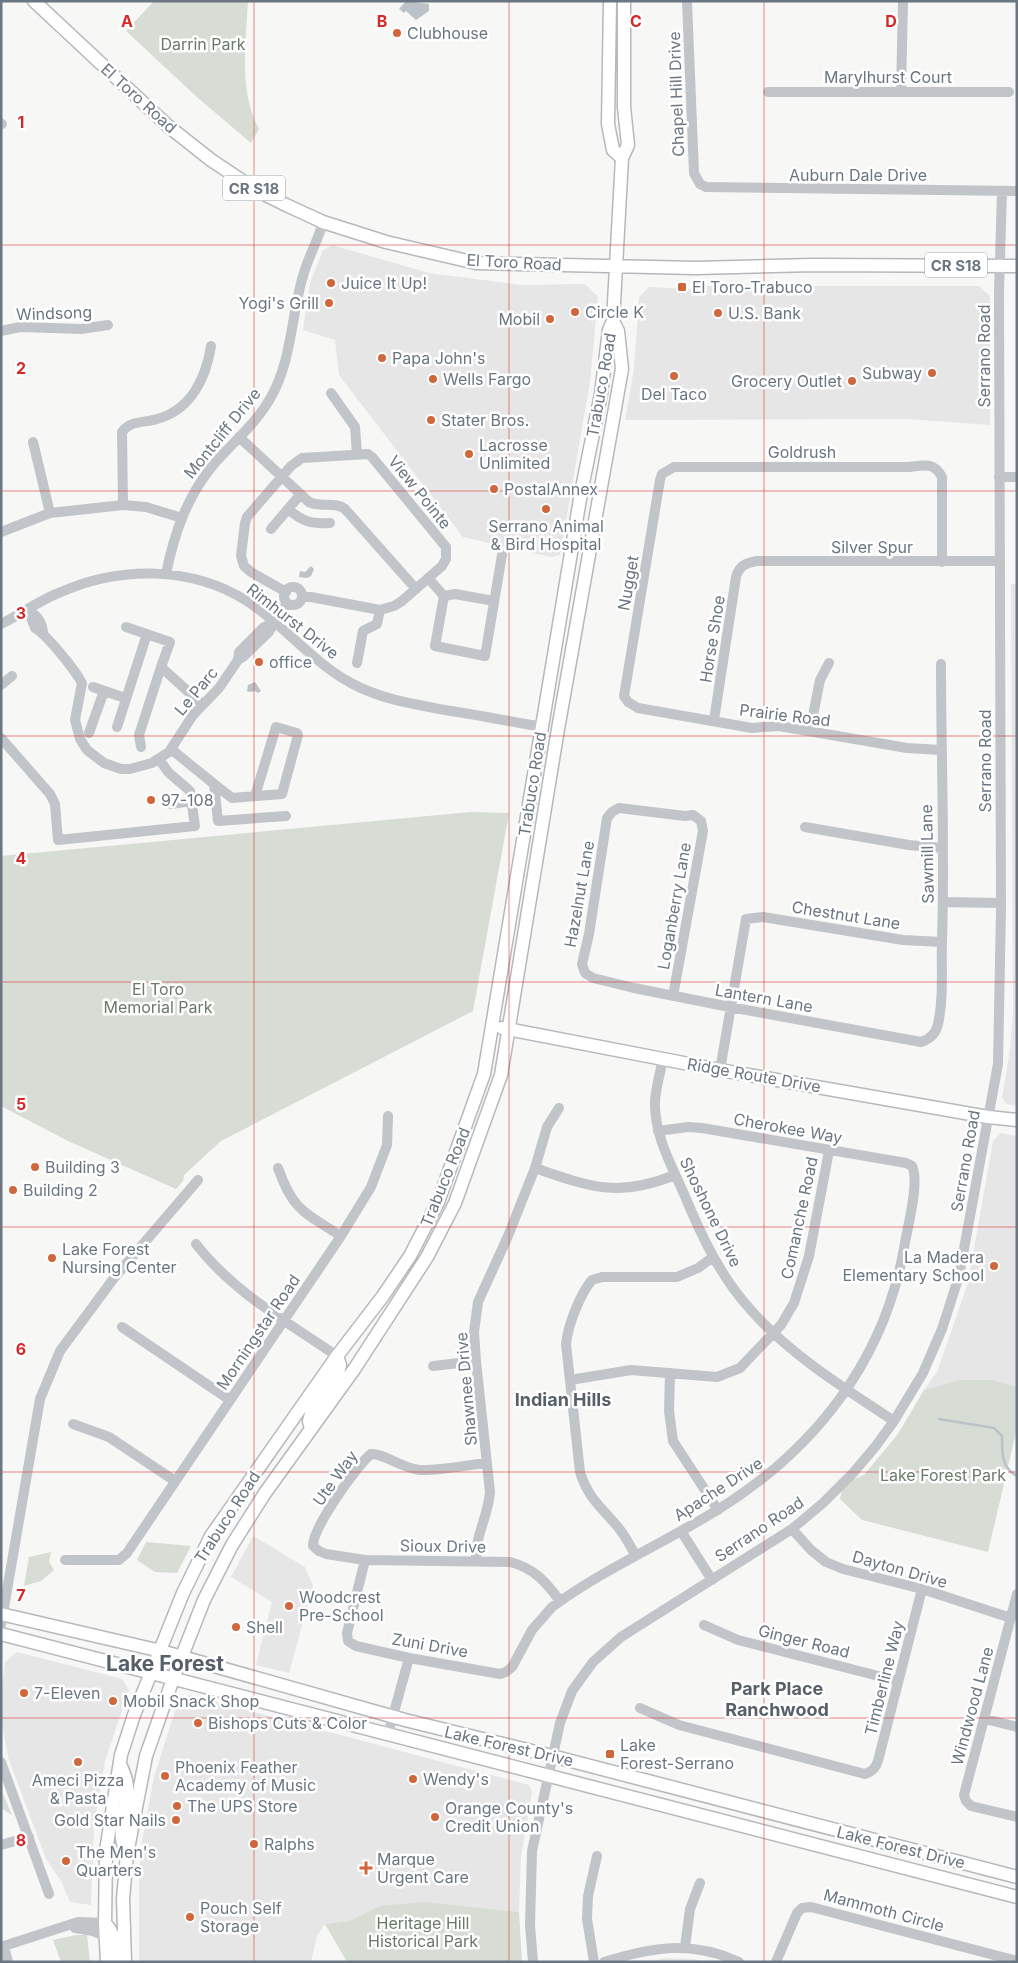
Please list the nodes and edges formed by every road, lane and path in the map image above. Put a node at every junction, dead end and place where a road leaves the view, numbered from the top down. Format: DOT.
graph roads {
  1 [pos="34,1"];
  2 [pos="610,1"];
  3 [pos="624,1"];
  4 [pos="688,1"];
  5 [pos="903,1"];
  6 [pos="768,92"];
  7 [pos="902,92"];
  8 [pos="1009,92"];
  9 [pos="622,158"];
  10 [pos="700,184"];
  11 [pos="1002,191"];
  12 [pos="1017,191"];
  13 [pos="323,222"];
  14 [pos="616,266"];
  15 [pos="1001,266"];
  16 [pos="1017,266"];
  17 [pos="613,321"];
  18 [pos="108,325"];
  19 [pos="1,331"];
  20 [pos="211,346"];
  21 [pos="331,393"];
  22 [pos="239,438"];
  23 [pos="32,442"];
  24 [pos="357,454"];
  25 [pos="666,471"];
  26 [pos="999,477"];
  27 [pos="1017,477"];
  28 [pos="281,478"];
  29 [pos="582,493"];
  30 [pos="300,495"];
  31 [pos="123,505"];
  32 [pos="288,509"];
  33 [pos="50,513"];
  34 [pos="182,518"];
  35 [pos="330,523"];
  36 [pos="271,529"];
  37 [pos="1,532"];
  38 [pos="502,555"];
  39 [pos="1000,561"];
  40 [pos="942,562"];
  41 [pos="743,565"];
  42 [pos="166,574"];
  43 [pos="428,578"];
  44 [pos="584,578"];
  45 [pos="416,589"];
  46 [pos="286,592"];
  47 [pos="444,596"];
  48 [pos="303,597"];
  49 [pos="494,601"];
  50 [pos="287,603"];
  51 [pos="28,610"];
  52 [pos="380,610"];
  53 [pos="274,622"];
  54 [pos="1,624"];
  55 [pos="126,628"];
  56 [pos="147,634"];
  57 [pos="357,662"];
  58 [pos="829,663"];
  59 [pos="941,664"];
  60 [pos="161,667"];
  61 [pos="12,676"];
  62 [pos="566,681"];
  63 [pos="1,686"];
  64 [pos="93,687"];
  65 [pos="104,691"];
  66 [pos="125,698"];
  67 [pos="628,702"];
  68 [pos="203,705"];
  69 [pos="714,720"];
  70 [pos="117,727"];
  71 [pos="542,727"];
  72 [pos="810,731"];
  73 [pos="89,734"];
  74 [pos="1,738"];
  75 [pos="141,747"];
  76 [pos="171,750"];
  77 [pos="941,750"];
  78 [pos="159,759"];
  79 [pos="214,784"];
  80 [pos="255,796"];
  81 [pos="547,799"];
  82 [pos="192,802"];
  83 [pos="171,804"];
  84 [pos="286,816"];
  85 [pos="701,821"];
  86 [pos="805,827"];
  87 [pos="942,848"];
  88 [pos="518,870"];
  89 [pos="944,902"];
  90 [pos="1001,903"];
  91 [pos="525,932"];
  92 [pos="942,942"];
  93 [pos="593,978"];
  94 [pos="673,996"];
  95 [pos="730,1008"];
  96 [pos="492,1026"];
  97 [pos="509,1030"];
  98 [pos="929,1040"];
  99 [pos="663,1059"];
  100 [pos="720,1070"];
  101 [pos="559,1108"];
  102 [pos="388,1116"];
  103 [pos="988,1117"];
  104 [pos="1017,1120"];
  105 [pos="658,1131"];
  106 [pos="829,1151"];
  107 [pos="912,1166"];
  108 [pos="278,1168"];
  109 [pos="535,1168"];
  110 [pos="675,1174"];
  111 [pos="198,1180"];
  112 [pos="342,1236"];
  113 [pos="196,1244"];
  114 [pos="713,1257"];
  115 [pos="285,1321"];
  116 [pos="122,1327"];
  117 [pos="774,1333"];
  118 [pos="337,1356"];
  119 [pos="476,1361"];
  120 [pos="433,1366"];
  121 [pos="670,1373"];
  122 [pos="570,1380"];
  123 [pos="847,1390"];
  124 [pos="230,1400"];
  125 [pos="894,1421"];
  126 [pos="73,1424"];
  127 [pos="311,1429"];
  128 [pos="487,1463"];
  129 [pos="175,1481"];
  130 [pos="718,1510"];
  131 [pos="792,1529"];
  132 [pos="682,1531"];
  133 [pos="313,1546"];
  134 [pos="636,1556"];
  135 [pos="65,1560"];
  136 [pos="365,1560"];
  137 [pos="476,1561"];
  138 [pos="712,1580"];
  139 [pos="922,1589"];
  140 [pos="1017,1594"];
  141 [pos="560,1601"];
  142 [pos="2,1618"];
  143 [pos="1011,1618"];
  144 [pos="704,1625"];
  145 [pos="1,1634"];
  146 [pos="161,1651"];
  147 [pos="181,1658"];
  148 [pos="409,1658"];
  149 [pos="506,1672"];
  150 [pos="152,1674"];
  151 [pos="173,1679"];
  152 [pos="898,1681"];
  153 [pos="640,1708"];
  154 [pos="393,1717"];
  155 [pos="985,1719"];
  156 [pos="1017,1728"];
  157 [pos="388,1734"];
  158 [pos="552,1756"];
  159 [pos="1,1762"];
  160 [pos="120,1764"];
  161 [pos="548,1775"];
  162 [pos="1017,1817"];
  163 [pos="29,1837"];
  164 [pos="1,1845"];
  165 [pos="106,1851"];
  166 [pos="127,1854"];
  167 [pos="597,1856"];
  168 [pos="1017,1877"];
  169 [pos="700,1883"];
  170 [pos="49,1894"];
  171 [pos="1017,1897"];
  172 [pos="123,1912"];
  173 [pos="105,1924"];
  174 [pos="67,1926"];
  175 [pos="106,1937"];
  176 [pos="3,1947"];
  177 [pos="685,1947"];
  178 [pos="1017,1961"];
  179 [pos="8,1962"];
  180 [pos="107,1962"];
  181 [pos="117,1962"];
  182 [pos="125,1962"];
  183 [pos="532,1962"];
  184 [pos="594,1962"];
  185 [pos="604,1962"];
  186 [pos="738,1962"];
  187 [pos="776,1962"];
  1 -- 13 [label="main road, El Toro Road / CR S18"];
  2 -- 9 [label="main road"];
  3 -- 9 [label="main road, Trabuco Road"];
  4 -- 10 [label="street, Chapel Hill Drive"];
  5 -- 7 [label="street"];
  6 -- 7 [label="street, Marylhurst Court"];
  7 -- 8 [label="street, Marylhurst Court"];
  9 -- 14 [label="main road, Trabuco Road"];
  10 -- 11 [label="street, Auburn Dale Drive"];
  11 -- 12 [label="street, Auburn Dale Drive"];
  11 -- 15 [label="street, Serrano Road"];
  13 -- 14 [label="main road, El Toro Road / CR S18"];
  13 -- 22 [label="street, Montcliff Drive"];
  14 -- 15 [label="main road, El Toro Road / CR S18"];
  14 -- 17 [label="main road, Trabuco Road"];
  15 -- 16 [label="main road, El Toro Road / CR S18"];
  15 -- 26 [label="street, Serrano Road"];
  17 -- 29 [label="main road, Trabuco Road"];
  17 -- 44 [label="main road, Trabuco Road"];
  18 -- 19 [label="street, Windsong"];
  20 -- 31 [label="street"];
  21 -- 24 [label="street"];
  22 -- 28 [label="street"];
  22 -- 34 [label="street, Montcliff Drive"];
  23 -- 33 [label="street"];
  24 -- 28 [label="street, View Pointe"];
  24 -- 43 [label="street, View Pointe"];
  25 -- 40 [label="street, Goldrush"];
  25 -- 67 [label="street, Nugget"];
  26 -- 27 [label="street"];
  26 -- 39 [label="street, Serrano Road"];
  28 -- 30 [label="street"];
  28 -- 46 [label="street, View Pointe"];
  29 -- 44 [label="main road"];
  29 -- 71 [label="main road, Trabuco Road"];
  30 -- 32 [label="street"];
  30 -- 45 [label="street"];
  31 -- 33 [label="street"];
  31 -- 34 [label="street"];
  32 -- 35 [label="street"];
  32 -- 36 [label="street"];
  33 -- 37 [label="street"];
  34 -- 42 [label="street, Montcliff Drive"];
  38 -- 49 [label="street"];
  39 -- 40 [label="street, Silver Spur"];
  39 -- 90 [label="street, Serrano Road"];
  40 -- 41 [label="street, Silver Spur"];
  41 -- 69 [label="street, Horse Shoe"];
  42 -- 51 [label="street, Rimhurst Drive"];
  42 -- 53 [label="street, Rimhurst Drive"];
  43 -- 45 [label="street"];
  43 -- 47 [label="street"];
  44 -- 62 [label="main road, Trabuco Road"];
  45 -- 52 [label="street"];
  46 -- 48 [label="street"];
  46 -- 50 [label="street"];
  47 -- 49 [label="street"];
  47 -- 49 [label="street"];
  48 -- 50 [label="street"];
  48 -- 52 [label="street"];
  50 -- 53 [label="street, Le Parc"];
  51 -- 54 [label="street, Rimhurst Drive"];
  51 -- 78 [label="street, Le Parc"];
  52 -- 57 [label="street"];
  53 -- 68 [label="street, Le Parc"];
  53 -- 71 [label="street, Rimhurst Drive"];
  55 -- 56 [label="street"];
  56 -- 60 [label="street"];
  56 -- 66 [label="street"];
  58 -- 72 [label="street"];
  59 -- 77 [label="street, Sawmill Lane"];
  60 -- 68 [label="street"];
  60 -- 75 [label="street"];
  61 -- 63 [label="street"];
  62 -- 71 [label="main road"];
  62 -- 81 [label="main road, Trabuco Road"];
  64 -- 65 [label="street"];
  65 -- 66 [label="street"];
  65 -- 73 [label="street"];
  66 -- 70 [label="street"];
  67 -- 69 [label="street, Prairie Road"];
  68 -- 76 [label="street, Le Parc"];
  69 -- 72 [label="street, Prairie Road"];
  71 -- 81 [label="main road"];
  71 -- 88 [label="main road, Trabuco Road"];
  72 -- 77 [label="street, Prairie Road"];
  74 -- 82 [label="street"];
  76 -- 78 [label="street, Le Parc"];
  76 -- 79 [label="street"];
  77 -- 87 [label="street, Sawmill Lane"];
  78 -- 82 [label="street"];
  79 -- 80 [label="street"];
  79 -- 84 [label="street"];
  80 -- 80 [label="street"];
  81 -- 91 [label="main road, Trabuco Road"];
  82 -- 83 [label="street"];
  85 -- 93 [label="street, Hazelnut Lane"];
  85 -- 94 [label="street, Loganberry Lane"];
  86 -- 87 [label="street"];
  87 -- 89 [label="street, Sawmill Lane"];
  88 -- 91 [label="main road"];
  88 -- 96 [label="main road, Trabuco Road"];
  89 -- 90 [label="street"];
  89 -- 92 [label="street, Sawmill Lane"];
  90 -- 103 [label="street, Serrano Road"];
  91 -- 97 [label="main road, Trabuco Road"];
  92 -- 95 [label="street, Chestnut Lane"];
  92 -- 98 [label="street, Sawmill Lane"];
  93 -- 94 [label="street, Lantern Lane"];
  94 -- 95 [label="street, Lantern Lane"];
  95 -- 98 [label="street, Lantern Lane"];
  95 -- 100 [label="street"];
  96 -- 97 [label="main road, Ridge Route Drive"];
  96 -- 118 [label="main road, Trabuco Road"];
  97 -- 99 [label="main road, Ridge Route Drive"];
  97 -- 127 [label="main road, Trabuco Road"];
  99 -- 100 [label="main road, Ridge Route Drive"];
  99 -- 105 [label="street, Shoshone Drive"];
  100 -- 103 [label="main road, Ridge Route Drive"];
  101 -- 109 [label="street, Shawnee Drive"];
  102 -- 112 [label="street, Morningstar Road"];
  103 -- 104 [label="main road, Ridge Route Drive"];
  103 -- 125 [label="street, Serrano Road"];
  105 -- 106 [label="street, Cherokee Way"];
  105 -- 110 [label="street, Shoshone Drive"];
  106 -- 107 [label="street, Cherokee Way"];
  106 -- 117 [label="street, Comanche Road"];
  107 -- 123 [label="street, Apache Drive"];
  108 -- 112 [label="street"];
  109 -- 110 [label="street"];
  109 -- 119 [label="street, Shawnee Drive"];
  110 -- 114 [label="street, Shoshone Drive"];
  111 -- 142 [label="street"];
  112 -- 115 [label="street, Morningstar Road"];
  113 -- 115 [label="street"];
  114 -- 117 [label="street, Shoshone Drive"];
  114 -- 122 [label="street"];
  115 -- 118 [label="street"];
  115 -- 124 [label="street, Morningstar Road"];
  116 -- 124 [label="street"];
  117 -- 121 [label="street, Comanche Road"];
  117 -- 123 [label="street, Shoshone Drive"];
  118 -- 127 [label="main road"];
  118 -- 146 [label="main road, Trabuco Road"];
  119 -- 120 [label="street"];
  119 -- 128 [label="street, Shawnee Drive"];
  121 -- 122 [label="street, Comanche Road"];
  121 -- 130 [label="street"];
  122 -- 134 [label="street"];
  123 -- 125 [label="street, Shoshone Drive"];
  123 -- 130 [label="street, Apache Drive"];
  124 -- 129 [label="street, Morningstar Road"];
  125 -- 131 [label="street, Serrano Road"];
  126 -- 129 [label="street"];
  127 -- 147 [label="main road, Trabuco Road"];
  128 -- 133 [label="street, Ute Way"];
  128 -- 137 [label="street, Shawnee Drive"];
  129 -- 135 [label="street, Morningstar Road"];
  130 -- 132 [label="street, Apache Drive"];
  131 -- 138 [label="street, Serrano Road"];
  131 -- 139 [label="street, Dayton Drive"];
  132 -- 134 [label="street, Apache Drive"];
  132 -- 138 [label="street"];
  133 -- 136 [label="street, Sioux Drive"];
  134 -- 141 [label="street, Apache Drive"];
  136 -- 137 [label="street, Sioux Drive"];
  136 -- 148 [label="street, Zuni Drive"];
  137 -- 141 [label="street, Sioux Drive"];
  138 -- 158 [label="street, Serrano Road"];
  139 -- 143 [label="street, Dayton Drive"];
  139 -- 152 [label="street, Timberline Way"];
  140 -- 143 [label="street, Windwood Lane"];
  141 -- 149 [label="street, Apache Drive"];
  142 -- 146 [label="main road, Lake Forest Drive"];
  143 -- 155 [label="street, Windwood Lane"];
  144 -- 152 [label="street, Ginger Road"];
  145 -- 150 [label="main road, Lake Forest Drive"];
  146 -- 147 [label="main road, Lake Forest Drive"];
  146 -- 150 [label="main road, Trabuco Road"];
  147 -- 151 [label="main road, Trabuco Road"];
  147 -- 154 [label="main road, Lake Forest Drive"];
  148 -- 149 [label="street, Zuni Drive"];
  148 -- 154 [label="street"];
  150 -- 151 [label="main road, Lake Forest Drive"];
  150 -- 160 [label="main road, Trabuco Road"];
  151 -- 157 [label="main road, Lake Forest Drive"];
  151 -- 166 [label="main road, Trabuco Road"];
  152 -- 153 [label="street, Timberline Way"];
  154 -- 157 [label="street"];
  154 -- 158 [label="main road, Lake Forest Drive"];
  155 -- 156 [label="street"];
  155 -- 162 [label="street, Windwood Lane"];
  157 -- 161 [label="main road, Lake Forest Drive"];
  158 -- 161 [label="street, Serrano Road"];
  158 -- 168 [label="main road, Lake Forest Drive"];
  159 -- 163 [label="street"];
  160 -- 165 [label="main road, Trabuco Road"];
  160 -- 166 [label="main road"];
  161 -- 171 [label="main road, Lake Forest Drive"];
  161 -- 183 [label="street, Serrano Road"];
  163 -- 164 [label="street"];
  163 -- 170 [label="street"];
  165 -- 172 [label="main road"];
  165 -- 173 [label="main road, Trabuco Road"];
  166 -- 172 [label="main road, Trabuco Road"];
  167 -- 184 [label="street"];
  169 -- 177 [label="street"];
  172 -- 182 [label="main road, Trabuco Road"];
  173 -- 174 [label="street"];
  173 -- 175 [label="main road, Trabuco Road"];
  173 -- 181 [label="main road"];
  174 -- 175 [label="street"];
  174 -- 176 [label="street"];
  175 -- 180 [label="main road, Trabuco Road"];
  176 -- 179 [label="street"];
  177 -- 185 [label="street"];
  177 -- 186 [label="street"];
  178 -- 187 [label="street, Mammoth Circle"];
}
